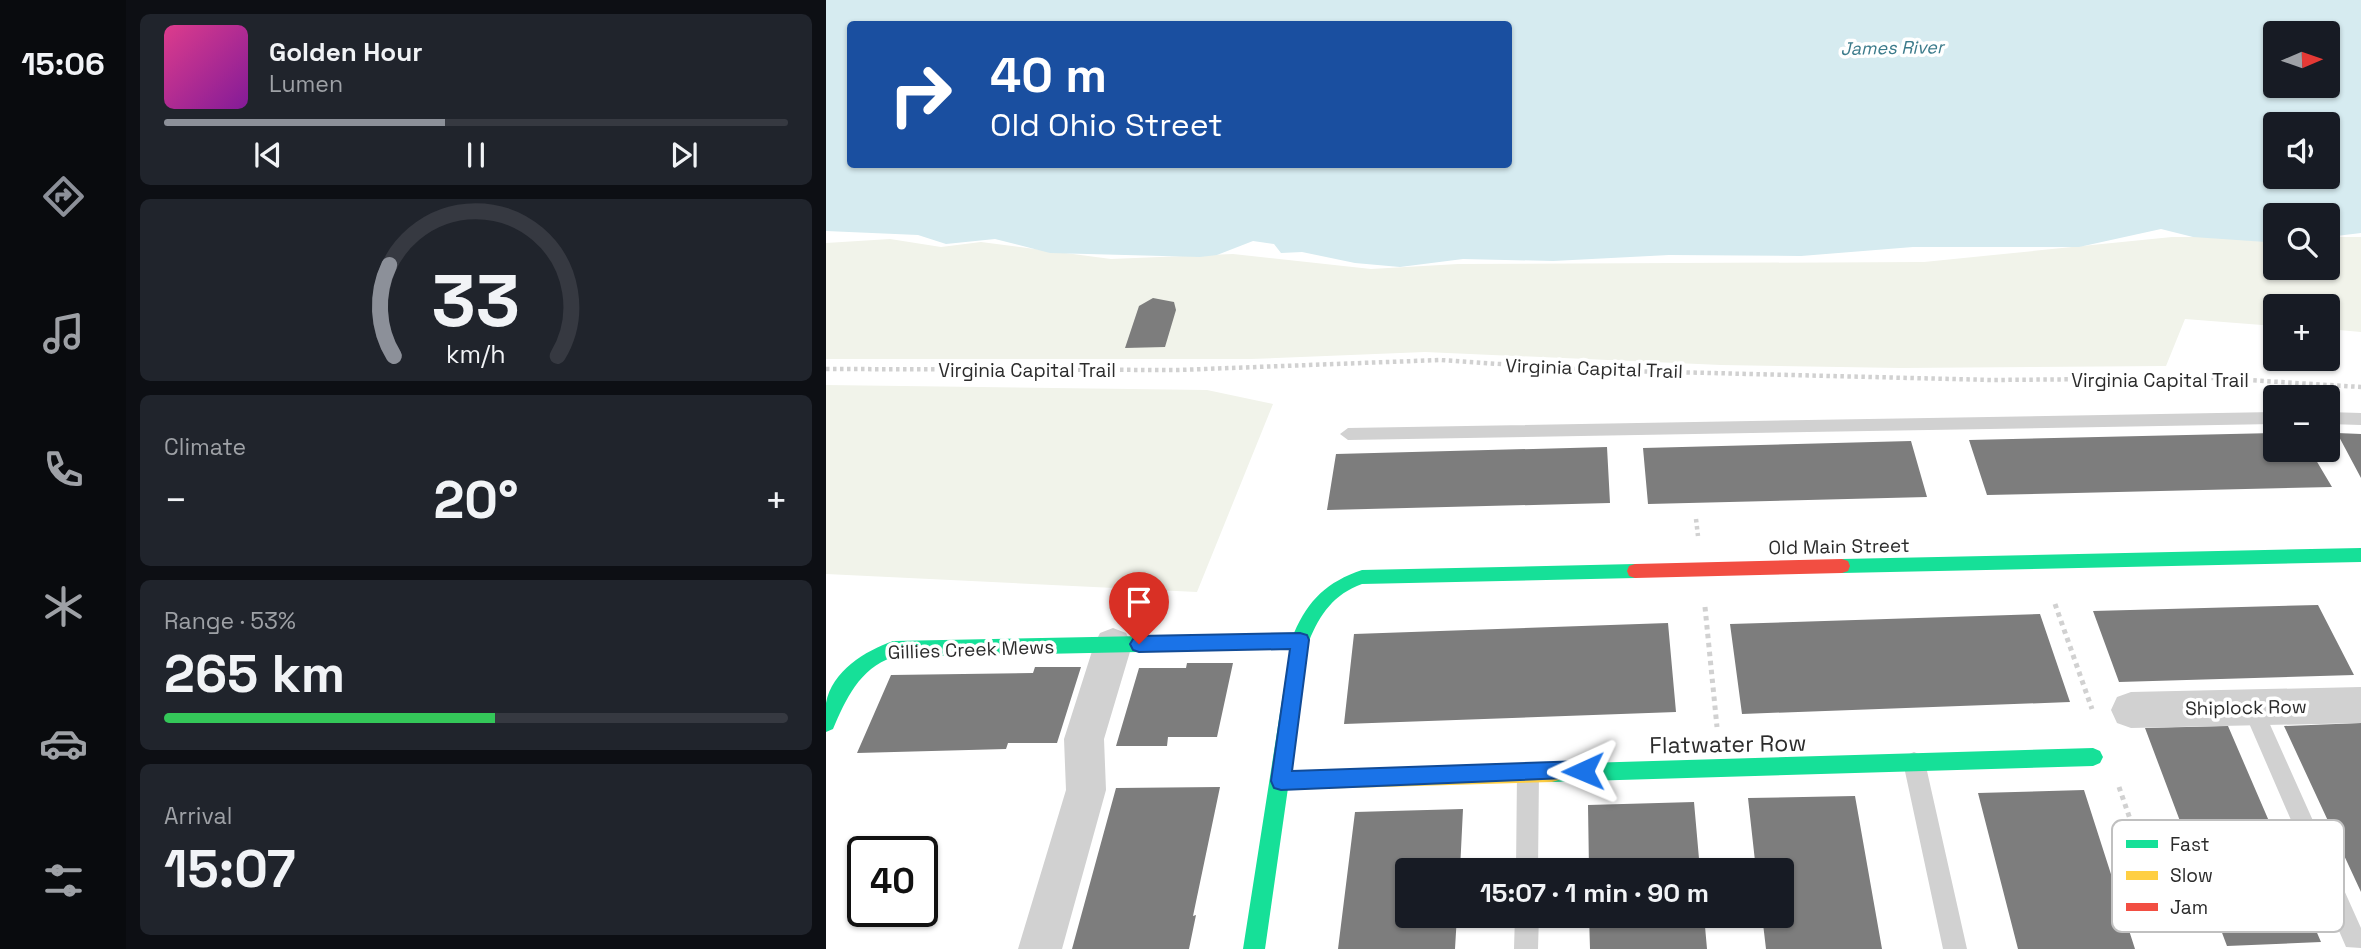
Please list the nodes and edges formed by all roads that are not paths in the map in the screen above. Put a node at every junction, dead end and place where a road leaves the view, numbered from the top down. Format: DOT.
graph roads {
  1 [pos="2263,418"];
  2 [pos="2340,418"];
  3 [pos="2361,419"];
  4 [pos="1348,434"];
  5 [pos="2361,555"];
  6 [pos="1300,640"];
  7 [pos="1112,645"];
  8 [pos="2361,705"];
  9 [pos="2252,707"];
  10 [pos="2131,710"];
  11 [pos="826,723"];
  12 [pos="2093,757"];
  13 [pos="1914,762"];
  14 [pos="1528,772"];
  15 [pos="1281,781"];
  16 [pos="2302,820"];
  17 [pos="1527,858"];
  18 [pos="2344,916"];
  19 [pos="1527,928"];
  20 [pos="2354,939"];
  21 [pos="1040,949"];
  22 [pos="1254,949"];
  23 [pos="1526,949"];
  24 [pos="1955,949"];
  1 -- 4 [label="lane"];
  2 -- 3 [label="lane"];
  5 -- 6 [label="street, Old Main Street"];
  6 -- 7 [label="street, Gillies Creek Mews"];
  6 -- 15 [label="street"];
  7 -- 11 [label="street, Gillies Creek Mews"];
  7 -- 21 [label="street"];
  8 -- 9 [label="street, Shiplock Row"];
  9 -- 10 [label="street, Shiplock Row"];
  9 -- 16 [label="lane"];
  12 -- 13 [label="street, Flatwater Row"];
  13 -- 14 [label="street, Flatwater Row"];
  13 -- 24 [label="lane"];
  14 -- 15 [label="street, Flatwater Row"];
  14 -- 17 [label="lane"];
  15 -- 22 [label="street"];
  18 -- 20 [label="lane"];
  19 -- 23 [label="lane"];
}
